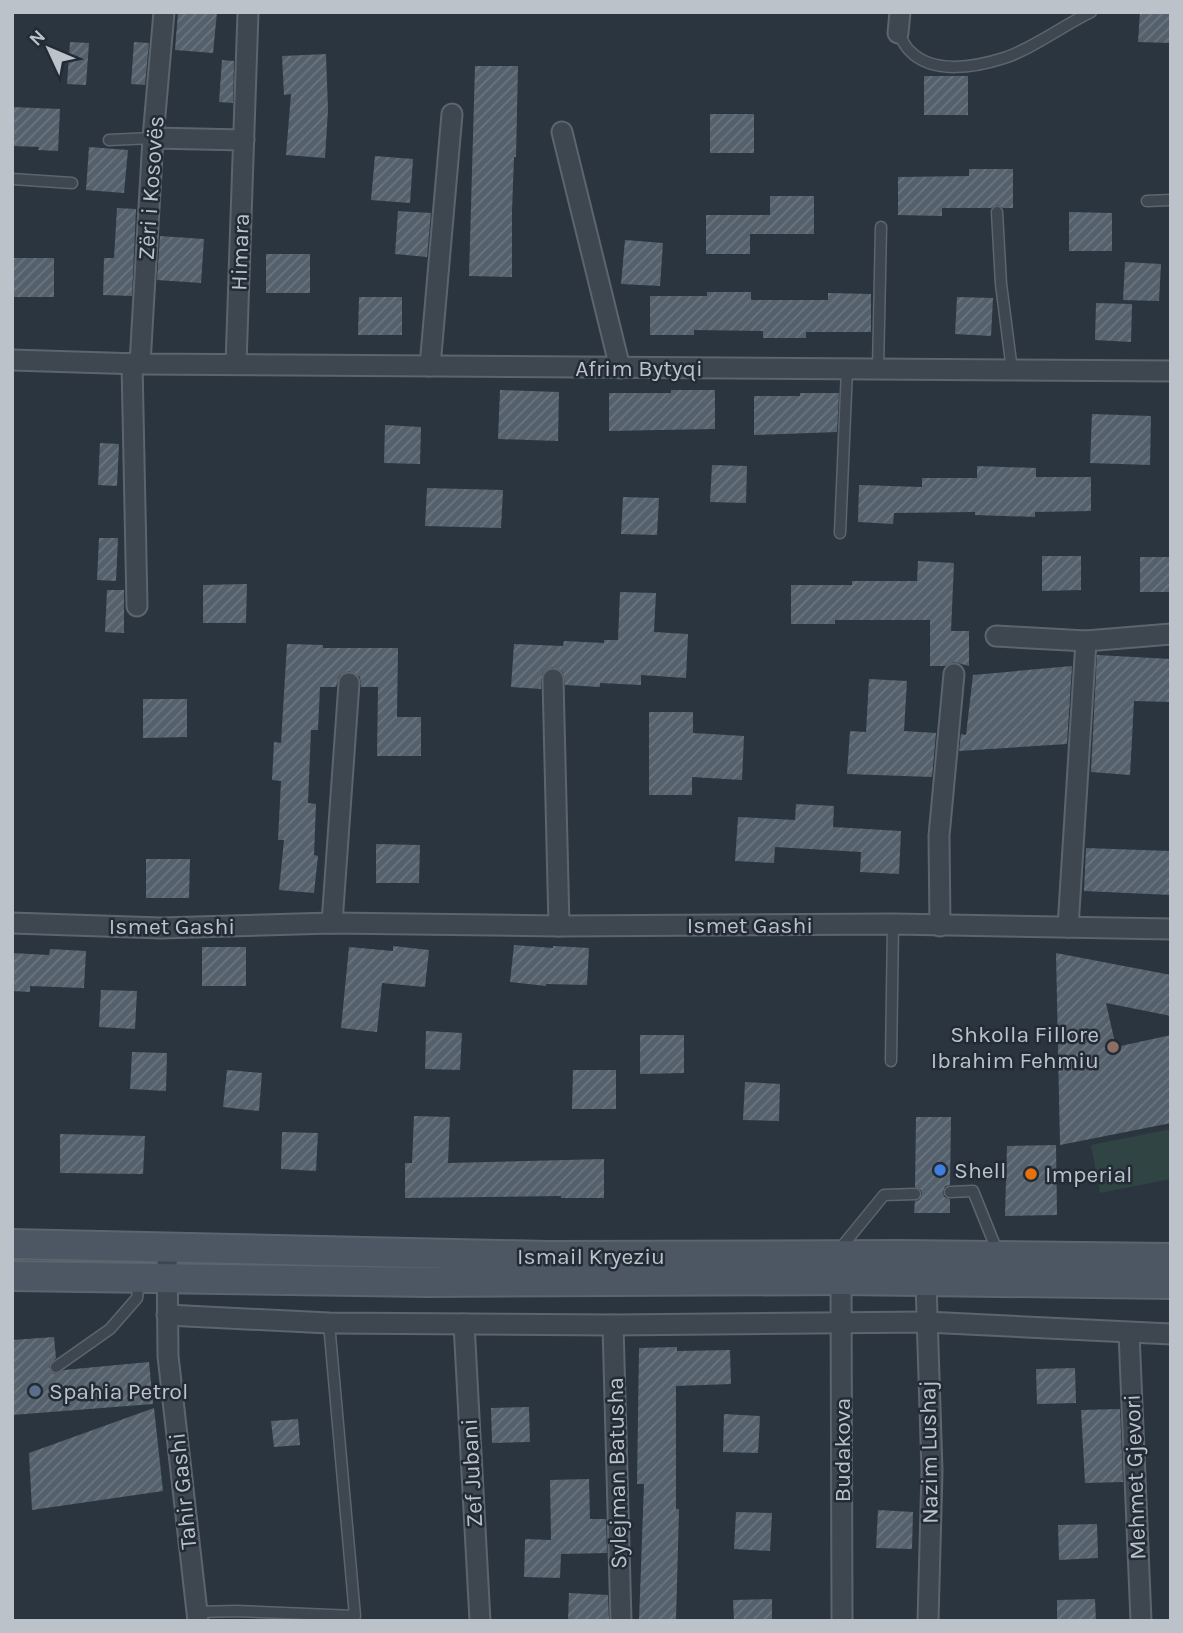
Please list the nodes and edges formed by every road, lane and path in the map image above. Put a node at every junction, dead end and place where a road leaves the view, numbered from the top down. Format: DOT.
graph roads {
  1 [pos="164,12"];
  2 [pos="248,12"];
  3 [pos="900,12"];
  4 [pos="1091,12"];
  5 [pos="898,33"];
  6 [pos="452,114"];
  7 [pos="562,132"];
  8 [pos="153,138"];
  9 [pos="109,140"];
  10 [pos="244,140"];
  11 [pos="12,179"];
  12 [pos="72,183"];
  13 [pos="1171,200"];
  14 [pos="1147,201"];
  15 [pos="998,212"];
  16 [pos="881,227"];
  17 [pos="12,360"];
  18 [pos="136,364"];
  19 [pos="236,364"];
  20 [pos="430,366"];
  21 [pos="620,368"];
  22 [pos="847,369"];
  23 [pos="878,370"];
  24 [pos="1012,370"];
  25 [pos="1171,370"];
  26 [pos="840,533"];
  27 [pos="137,606"];
  28 [pos="1171,635"];
  29 [pos="996,636"];
  30 [pos="1086,640"];
  31 [pos="954,674"];
  32 [pos="553,678"];
  33 [pos="349,683"];
  34 [pos="12,923"];
  35 [pos="332,923"];
  36 [pos="893,924"];
  37 [pos="559,926"];
  38 [pos="940,926"];
  39 [pos="1068,927"];
  40 [pos="1171,929"];
  41 [pos="891,1060"];
  42 [pos="950,1192"];
  43 [pos="915,1194"];
  44 [pos="12,1244"];
  45 [pos="167,1248"];
  46 [pos="1000,1257"];
  47 [pos="1171,1258"];
  48 [pos="838,1267"];
  49 [pos="12,1276"];
  50 [pos="153,1277"];
  51 [pos="926,1283"];
  52 [pos="1171,1284"];
  53 [pos="167,1315"];
  54 [pos="926,1322"];
  55 [pos="328,1323"];
  56 [pos="464,1324"];
  57 [pos="842,1324"];
  58 [pos="613,1325"];
  59 [pos="1129,1333"];
  60 [pos="1171,1334"];
  61 [pos="56,1367"];
  62 [pos="197,1616"];
  63 [pos="480,1621"];
  64 [pos="621,1621"];
  65 [pos="842,1621"];
  66 [pos="928,1621"];
  67 [pos="1141,1621"];
  1 -- 8 [label="street, Zëri i Kosovës"];
  2 -- 10 [label="street, Himara"];
  3 -- 5 [label="street"];
  4 -- 5 [label="lane"];
  6 -- 20 [label="street"];
  7 -- 21 [label="street"];
  8 -- 9 [label="lane"];
  8 -- 10 [label="street"];
  8 -- 18 [label="street, Zëri i Kosovës"];
  10 -- 19 [label="street, Himara"];
  11 -- 12 [label="lane"];
  13 -- 14 [label="lane"];
  15 -- 24 [label="lane"];
  16 -- 23 [label="lane"];
  17 -- 18 [label="street, Afrim Bytyqi"];
  18 -- 19 [label="street, Afrim Bytyqi"];
  18 -- 27 [label="street"];
  19 -- 20 [label="street, Afrim Bytyqi"];
  20 -- 21 [label="street, Afrim Bytyqi"];
  21 -- 22 [label="street, Afrim Bytyqi"];
  22 -- 23 [label="street, Afrim Bytyqi"];
  22 -- 26 [label="lane"];
  23 -- 24 [label="street, Afrim Bytyqi"];
  24 -- 25 [label="street, Afrim Bytyqi"];
  28 -- 30 [label="street"];
  29 -- 30 [label="street"];
  30 -- 39 [label="street"];
  31 -- 38 [label="street"];
  32 -- 37 [label="street"];
  33 -- 35 [label="street"];
  34 -- 35 [label="street, Ismet Gashi"];
  35 -- 37 [label="street, Ismet Gashi"];
  36 -- 37 [label="street, Ismet Gashi"];
  36 -- 38 [label="street, Ismet Gashi"];
  36 -- 41 [label="lane"];
  38 -- 39 [label="street, Ismet Gashi"];
  39 -- 40 [label="street, Ismet Gashi"];
  42 -- 46 [label="lane"];
  43 -- 48 [label="lane"];
  44 -- 45 [label="main road, Ismail Kryeziu"];
  45 -- 48 [label="main road, Ismail Kryeziu"];
  45 -- 50 [label="street, Tahir Gashi"];
  46 -- 47 [label="main road, Ismail Kryeziu"];
  46 -- 48 [label="main road, Ismail Kryeziu"];
  48 -- 50 [label="main road, Ismail Kryeziu"];
  48 -- 51 [label="main road, Ismail Kryeziu"];
  48 -- 57 [label="street, Budakova"];
  49 -- 50 [label="main road, Ismail Kryeziu"];
  50 -- 53 [label="street, Tahir Gashi"];
  50 -- 61 [label="lane"];
  51 -- 52 [label="main road, Ismail Kryeziu"];
  51 -- 54 [label="street, Nazim Lushaj"];
  53 -- 55 [label="street"];
  53 -- 62 [label="street, Tahir Gashi"];
  54 -- 57 [label="street"];
  54 -- 59 [label="street"];
  54 -- 66 [label="street, Nazim Lushaj"];
  55 -- 56 [label="street"];
  55 -- 62 [label="lane"];
  56 -- 58 [label="street"];
  56 -- 63 [label="street, Zef Jubani"];
  57 -- 58 [label="street"];
  57 -- 65 [label="street, Budakova"];
  58 -- 64 [label="street, Sylejman Batusha"];
  59 -- 60 [label="street"];
  59 -- 67 [label="street, Mehmet Gjevori"];
}
